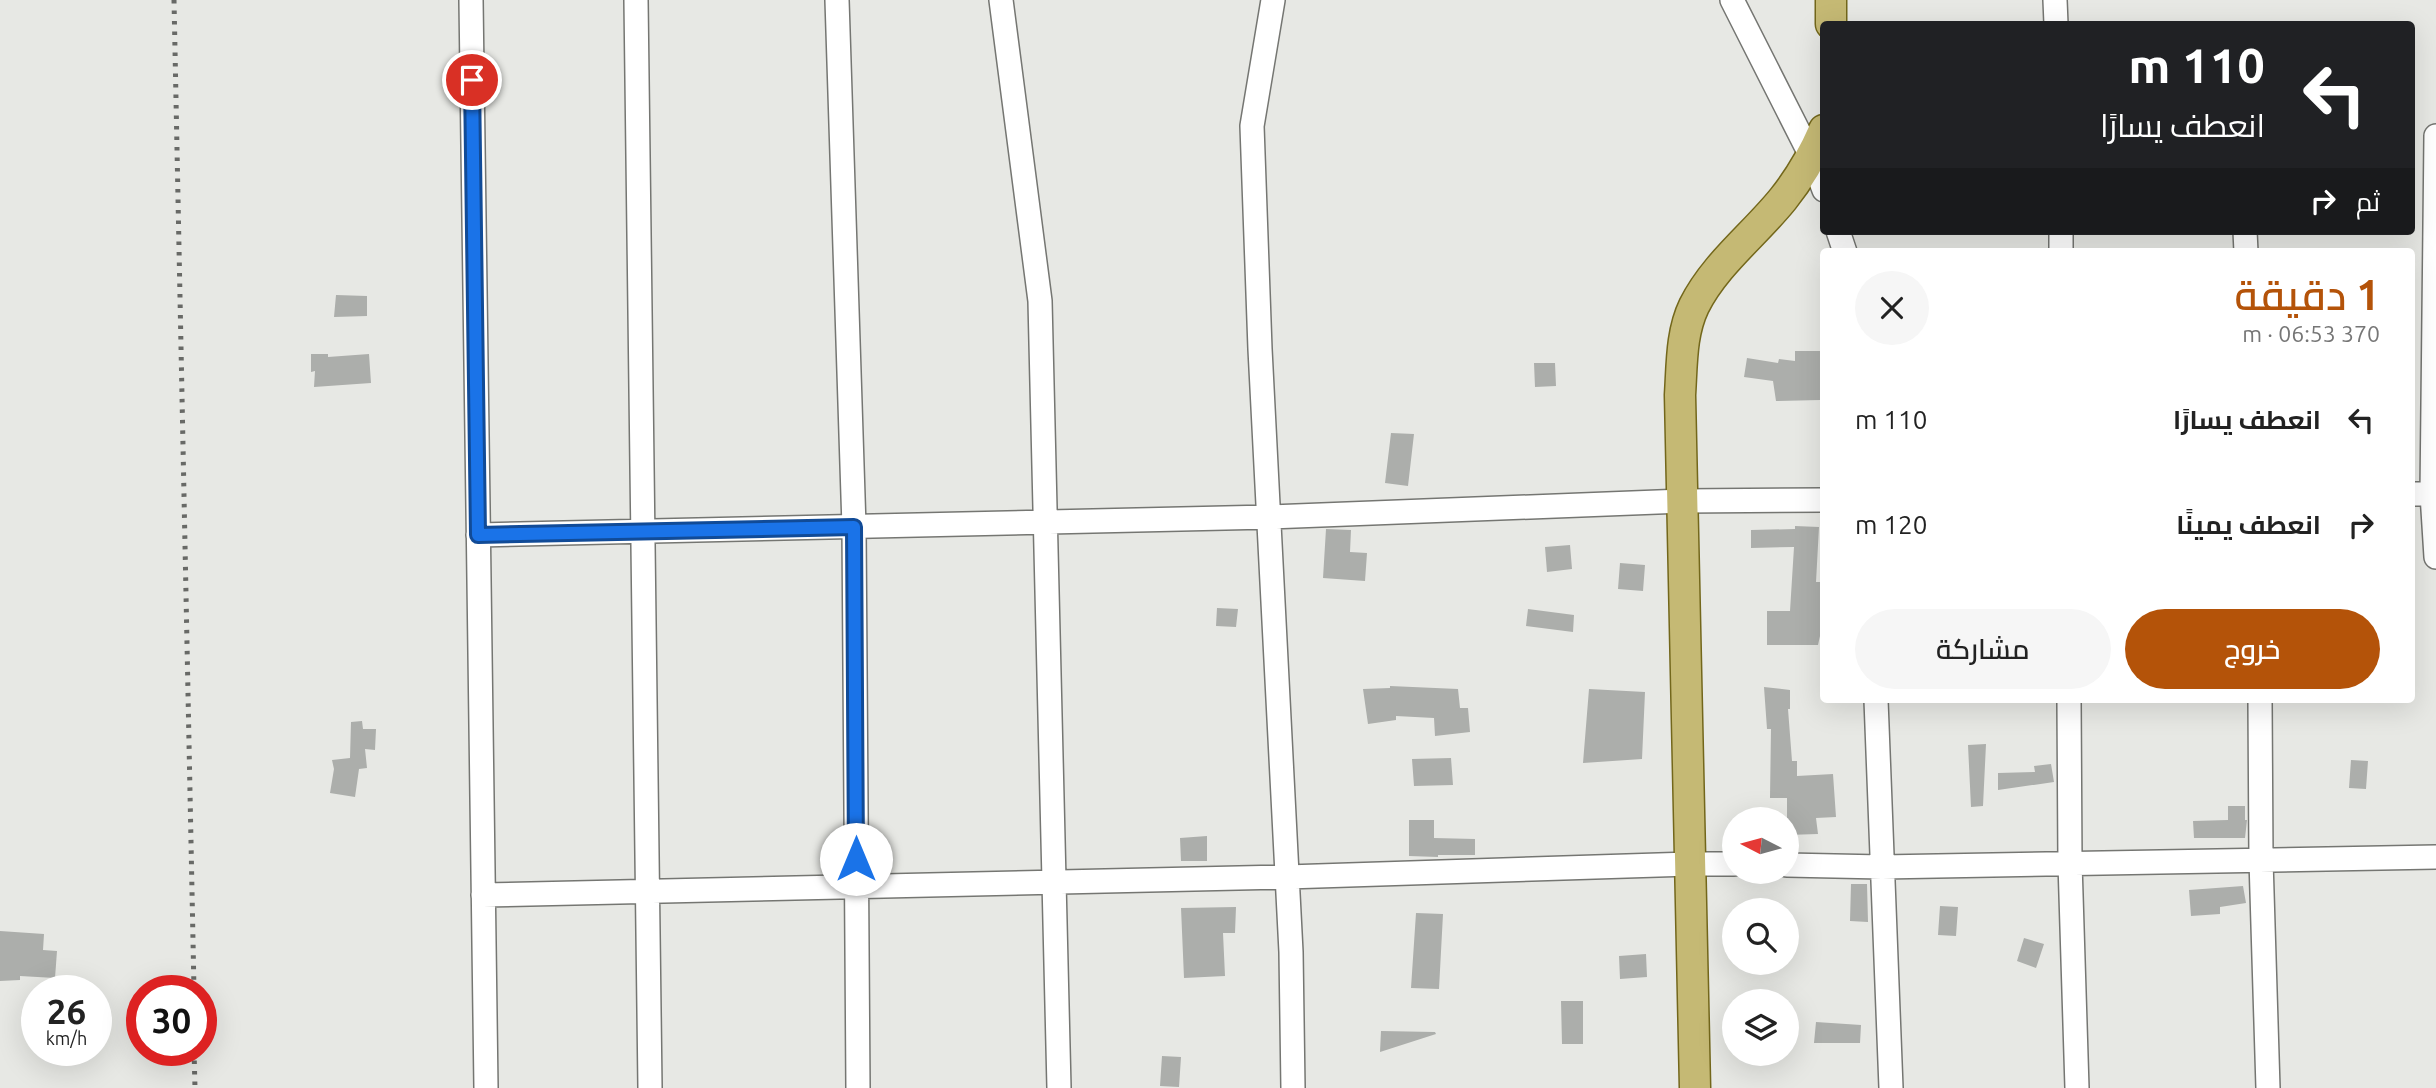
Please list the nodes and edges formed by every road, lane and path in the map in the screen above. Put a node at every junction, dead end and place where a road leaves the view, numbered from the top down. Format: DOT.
graph roads {
  1 [pos="471,0"];
  2 [pos="636,0"];
  3 [pos="836,0"];
  4 [pos="1001,0"];
  5 [pos="1273,0"];
  6 [pos="1732,0"];
  7 [pos="1830,0"];
  8 [pos="2055,0"];
  9 [pos="1831,21"];
  10 [pos="2056,21"];
  11 [pos="2436,136"];
  12 [pos="1820,139"];
  13 [pos="1812,158"];
  14 [pos="1820,179"];
  15 [pos="2427,494"];
  16 [pos="1820,500"];
  17 [pos="1683,501"];
  18 [pos="1269,517"];
  19 [pos="1045,522"];
  20 [pos="854,527"];
  21 [pos="643,531"];
  22 [pos="478,535"];
  23 [pos="2436,558"];
  24 [pos="1876,703"];
  25 [pos="2069,703"];
  26 [pos="2260,703"];
  27 [pos="2436,857"];
  28 [pos="2261,860"];
  29 [pos="2070,863"];
  30 [pos="1690,864"];
  31 [pos="1722,864"];
  32 [pos="1799,865"];
  33 [pos="1882,867"];
  34 [pos="1287,877"];
  35 [pos="1055,882"];
  36 [pos="857,887"];
  37 [pos="648,892"];
  38 [pos="483,895"];
  39 [pos="486,1088"];
  40 [pos="650,1088"];
  41 [pos="858,1088"];
  42 [pos="1059,1088"];
  43 [pos="1293,1088"];
  44 [pos="1695,1088"];
  45 [pos="1891,1088"];
  46 [pos="2077,1088"];
  47 [pos="2267,1088"];
  1 -- 22 [label="street"];
  2 -- 21 [label="street"];
  3 -- 20 [label="street"];
  4 -- 19 [label="street"];
  5 -- 18 [label="street"];
  6 -- 13 [label="street"];
  7 -- 9 [label="main road"];
  8 -- 10 [label="street"];
  11 -- 15 [label="street"];
  12 -- 13 [label="main road"];
  13 -- 14 [label="street"];
  13 -- 17 [label="main road"];
  15 -- 23 [label="street"];
  16 -- 17 [label="street"];
  17 -- 18 [label="street"];
  17 -- 30 [label="main road"];
  18 -- 19 [label="street"];
  18 -- 34 [label="street"];
  19 -- 20 [label="street"];
  19 -- 35 [label="street"];
  20 -- 21 [label="street"];
  20 -- 36 [label="street"];
  21 -- 22 [label="street"];
  21 -- 37 [label="street"];
  22 -- 38 [label="street"];
  24 -- 33 [label="street"];
  25 -- 29 [label="street"];
  26 -- 28 [label="street"];
  27 -- 28 [label="street"];
  28 -- 29 [label="street"];
  28 -- 47 [label="street"];
  29 -- 33 [label="street"];
  29 -- 46 [label="street"];
  30 -- 31 [label="street"];
  30 -- 34 [label="street"];
  30 -- 44 [label="main road"];
  32 -- 33 [label="street"];
  33 -- 45 [label="street"];
  34 -- 35 [label="street"];
  34 -- 43 [label="street"];
  35 -- 36 [label="street"];
  35 -- 42 [label="street"];
  36 -- 37 [label="street"];
  36 -- 41 [label="street"];
  37 -- 38 [label="street"];
  37 -- 40 [label="street"];
  38 -- 39 [label="street"];
}
